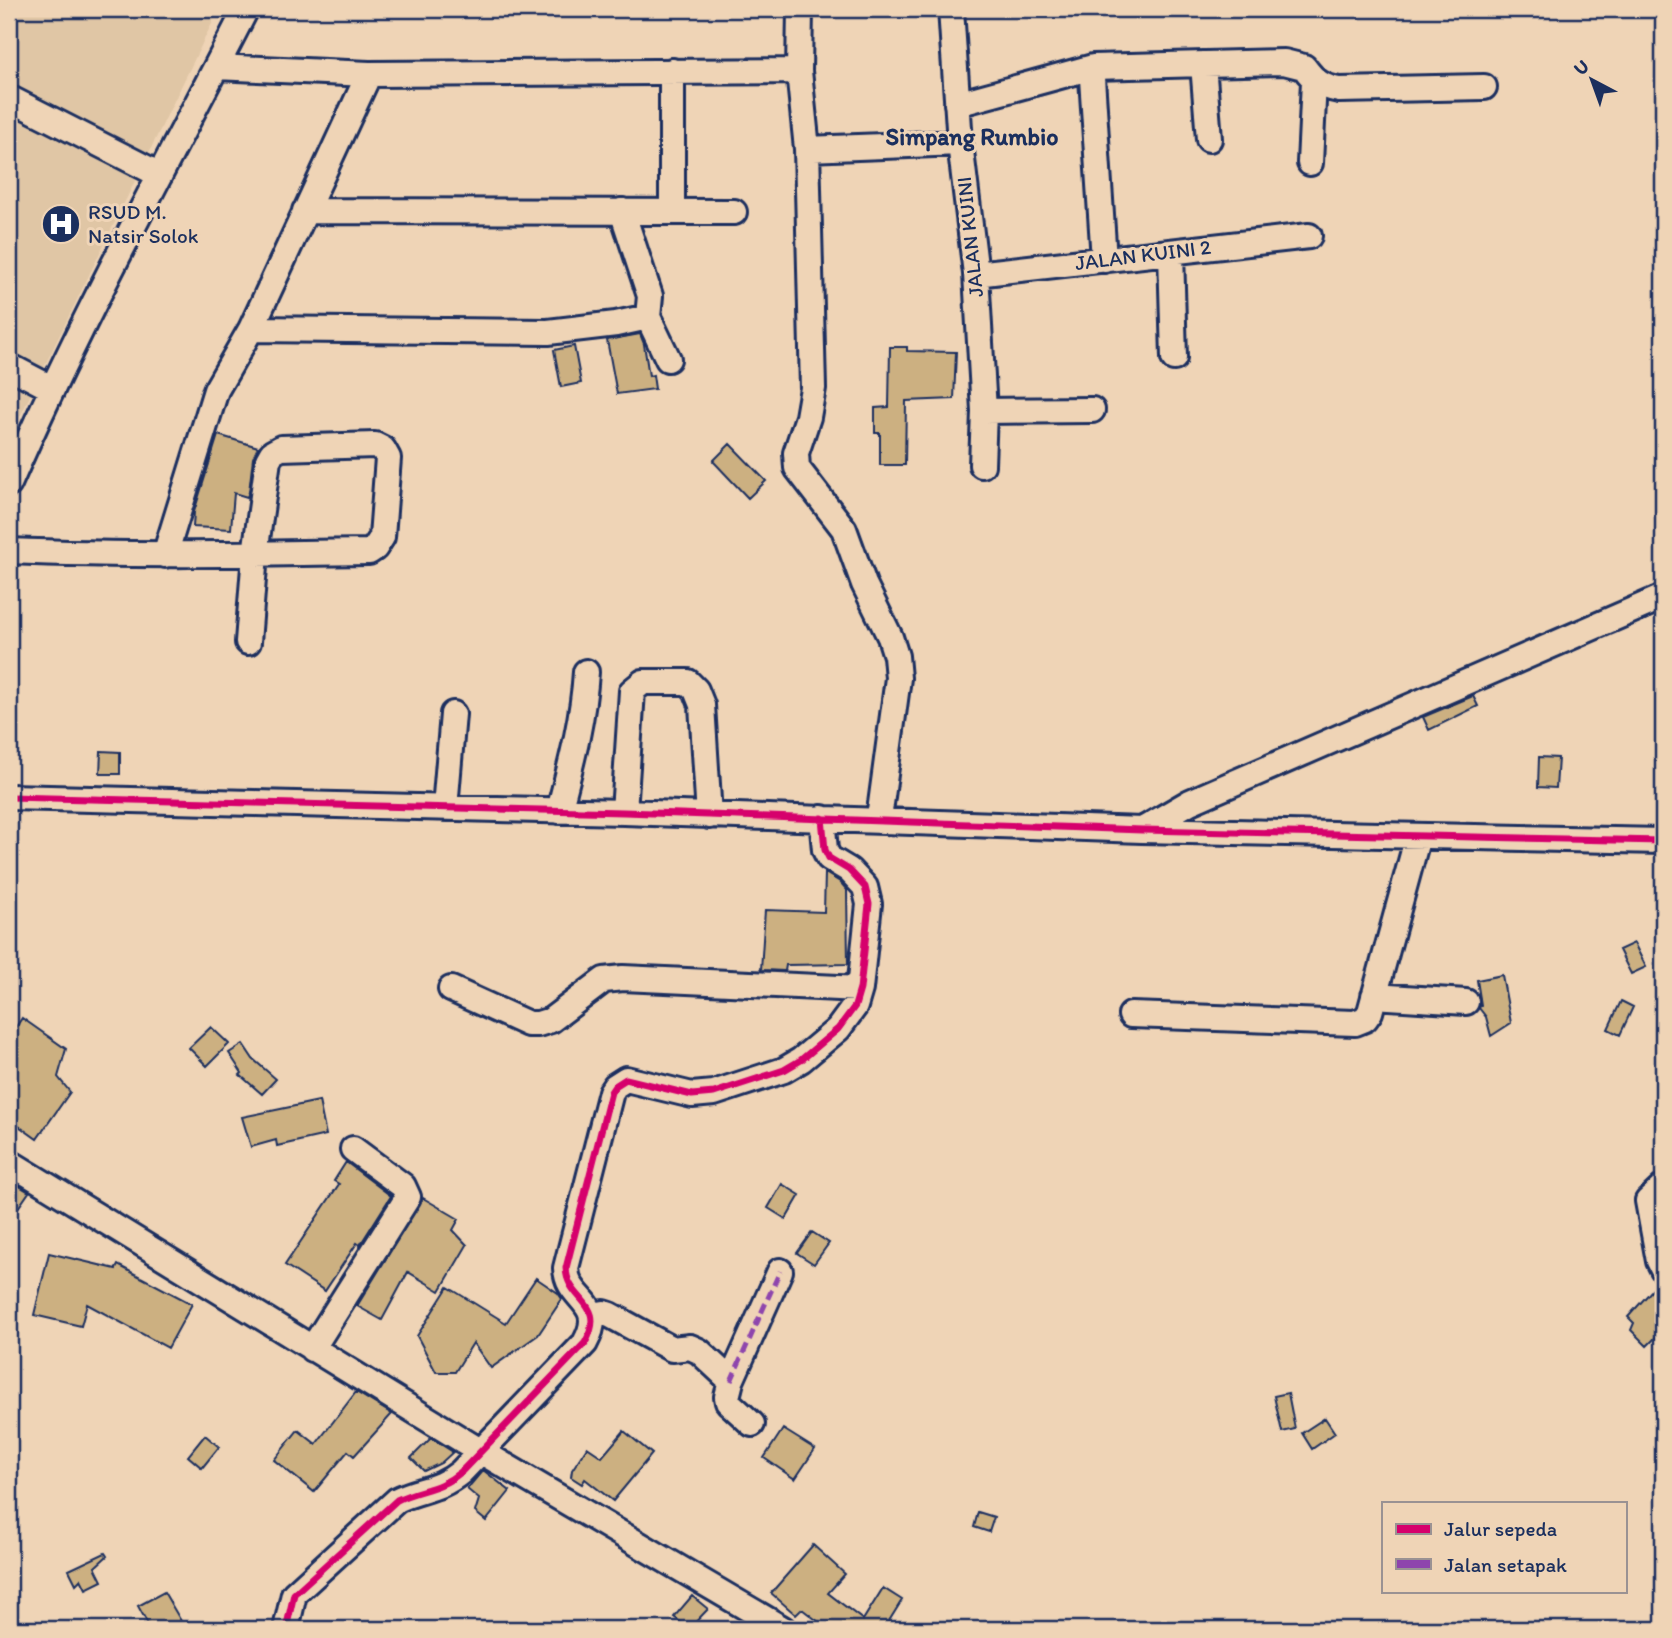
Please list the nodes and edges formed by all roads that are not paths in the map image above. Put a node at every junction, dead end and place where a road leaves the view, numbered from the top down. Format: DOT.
graph roads {
  1 [pos="246,9"];
  2 [pos="800,9"];
  3 [pos="951,9"];
  4 [pos="1203,64"];
  5 [pos="216,67"];
  6 [pos="1093,67"];
  7 [pos="672,71"];
  8 [pos="799,71"];
  9 [pos="369,74"];
  10 [pos="1314,81"];
  11 [pos="1485,87"];
  12 [pos="9,98"];
  13 [pos="957,104"];
  14 [pos="1209,138"];
  15 [pos="960,143"];
  16 [pos="807,149"];
  17 [pos="1310,163"];
  18 [pos="160,174"];
  19 [pos="672,210"];
  20 [pos="305,211"];
  21 [pos="622,211"];
  22 [pos="734,212"];
  23 [pos="1309,236"];
  24 [pos="1171,252"];
  25 [pos="1104,260"];
  26 [pos="976,274"];
  27 [pos="648,317"];
  28 [pos="251,329"];
  29 [pos="1174,358"];
  30 [pos="668,359"];
  31 [pos="9,366"];
  32 [pos="51,388"];
  33 [pos="1092,410"];
  34 [pos="984,411"];
  35 [pos="982,466"];
  36 [pos="9,484"];
  37 [pos="9,551"];
  38 [pos="256,554"];
  39 [pos="165,555"];
  40 [pos="1663,597"];
  41 [pos="248,642"];
  42 [pos="586,672"];
  43 [pos="453,714"];
  44 [pos="9,797"];
  45 [pos="445,808"];
  46 [pos="559,811"];
  47 [pos="624,811"];
  48 [pos="709,816"];
  49 [pos="822,818"];
  50 [pos="879,819"];
  51 [pos="1142,830"];
  52 [pos="1418,836"];
  53 [pos="1663,842"];
  54 [pos="451,989"];
  55 [pos="860,989"];
  56 [pos="1374,996"];
  57 [pos="1466,1002"];
  58 [pos="1131,1015"];
  59 [pos="353,1149"];
  60 [pos="9,1162"];
  61 [pos="1663,1187"];
  62 [pos="1663,1269"];
  63 [pos="780,1271"];
  64 [pos="592,1315"];
  65 [pos="312,1349"];
  66 [pos="731,1381"];
  67 [pos="752,1424"];
  68 [pos="480,1451"];
  69 [pos="286,1629"];
  70 [pos="783,1629"];
  1 -- 5 [label="street"];
  2 -- 8 [label="street"];
  3 -- 13 [label="street, JALAN KUINI"];
  4 -- 6 [label="street"];
  4 -- 10 [label="street"];
  4 -- 14 [label="street"];
  5 -- 9 [label="street"];
  5 -- 18 [label="street"];
  6 -- 13 [label="street"];
  6 -- 25 [label="street"];
  7 -- 8 [label="street"];
  7 -- 9 [label="street"];
  7 -- 19 [label="street"];
  8 -- 16 [label="street"];
  9 -- 20 [label="street"];
  10 -- 11 [label="street"];
  10 -- 17 [label="street"];
  12 -- 18 [label="street"];
  13 -- 15 [label="street, JALAN KUINI"];
  15 -- 16 [label="street"];
  15 -- 26 [label="street, JALAN KUINI"];
  16 -- 50 [label="street"];
  18 -- 32 [label="street"];
  19 -- 21 [label="street"];
  19 -- 22 [label="street"];
  20 -- 21 [label="street"];
  20 -- 28 [label="street"];
  21 -- 27 [label="street"];
  23 -- 24 [label="street, JALAN KUINI 2"];
  24 -- 25 [label="street, JALAN KUINI 2"];
  24 -- 29 [label="street"];
  25 -- 26 [label="street, JALAN KUINI 2"];
  26 -- 34 [label="street, JALAN KUINI"];
  27 -- 28 [label="street"];
  27 -- 30 [label="street"];
  28 -- 39 [label="street"];
  31 -- 32 [label="street"];
  32 -- 36 [label="street"];
  33 -- 34 [label="street"];
  34 -- 35 [label="street, JALAN KUINI"];
  37 -- 39 [label="street"];
  38 -- 38 [label="street"];
  38 -- 39 [label="street"];
  38 -- 41 [label="street"];
  40 -- 51 [label="street"];
  42 -- 46 [label="street"];
  43 -- 45 [label="street"];
  44 -- 45 [label="street"];
  45 -- 46 [label="street"];
  46 -- 47 [label="street"];
  47 -- 48 [label="street"];
  47 -- 48 [label="street"];
  48 -- 49 [label="street"];
  49 -- 50 [label="street"];
  49 -- 55 [label="street"];
  50 -- 51 [label="street"];
  51 -- 52 [label="street"];
  52 -- 53 [label="street"];
  52 -- 56 [label="street"];
  54 -- 55 [label="street"];
  55 -- 64 [label="street"];
  56 -- 57 [label="street"];
  56 -- 58 [label="street"];
  59 -- 65 [label="street"];
  60 -- 65 [label="street"];
  61 -- 62 [label="street"];
  63 -- 66 [label="street"];
  64 -- 66 [label="street"];
  64 -- 68 [label="street"];
  65 -- 68 [label="street"];
  66 -- 67 [label="street"];
  68 -- 69 [label="street"];
  68 -- 70 [label="street"];
}
